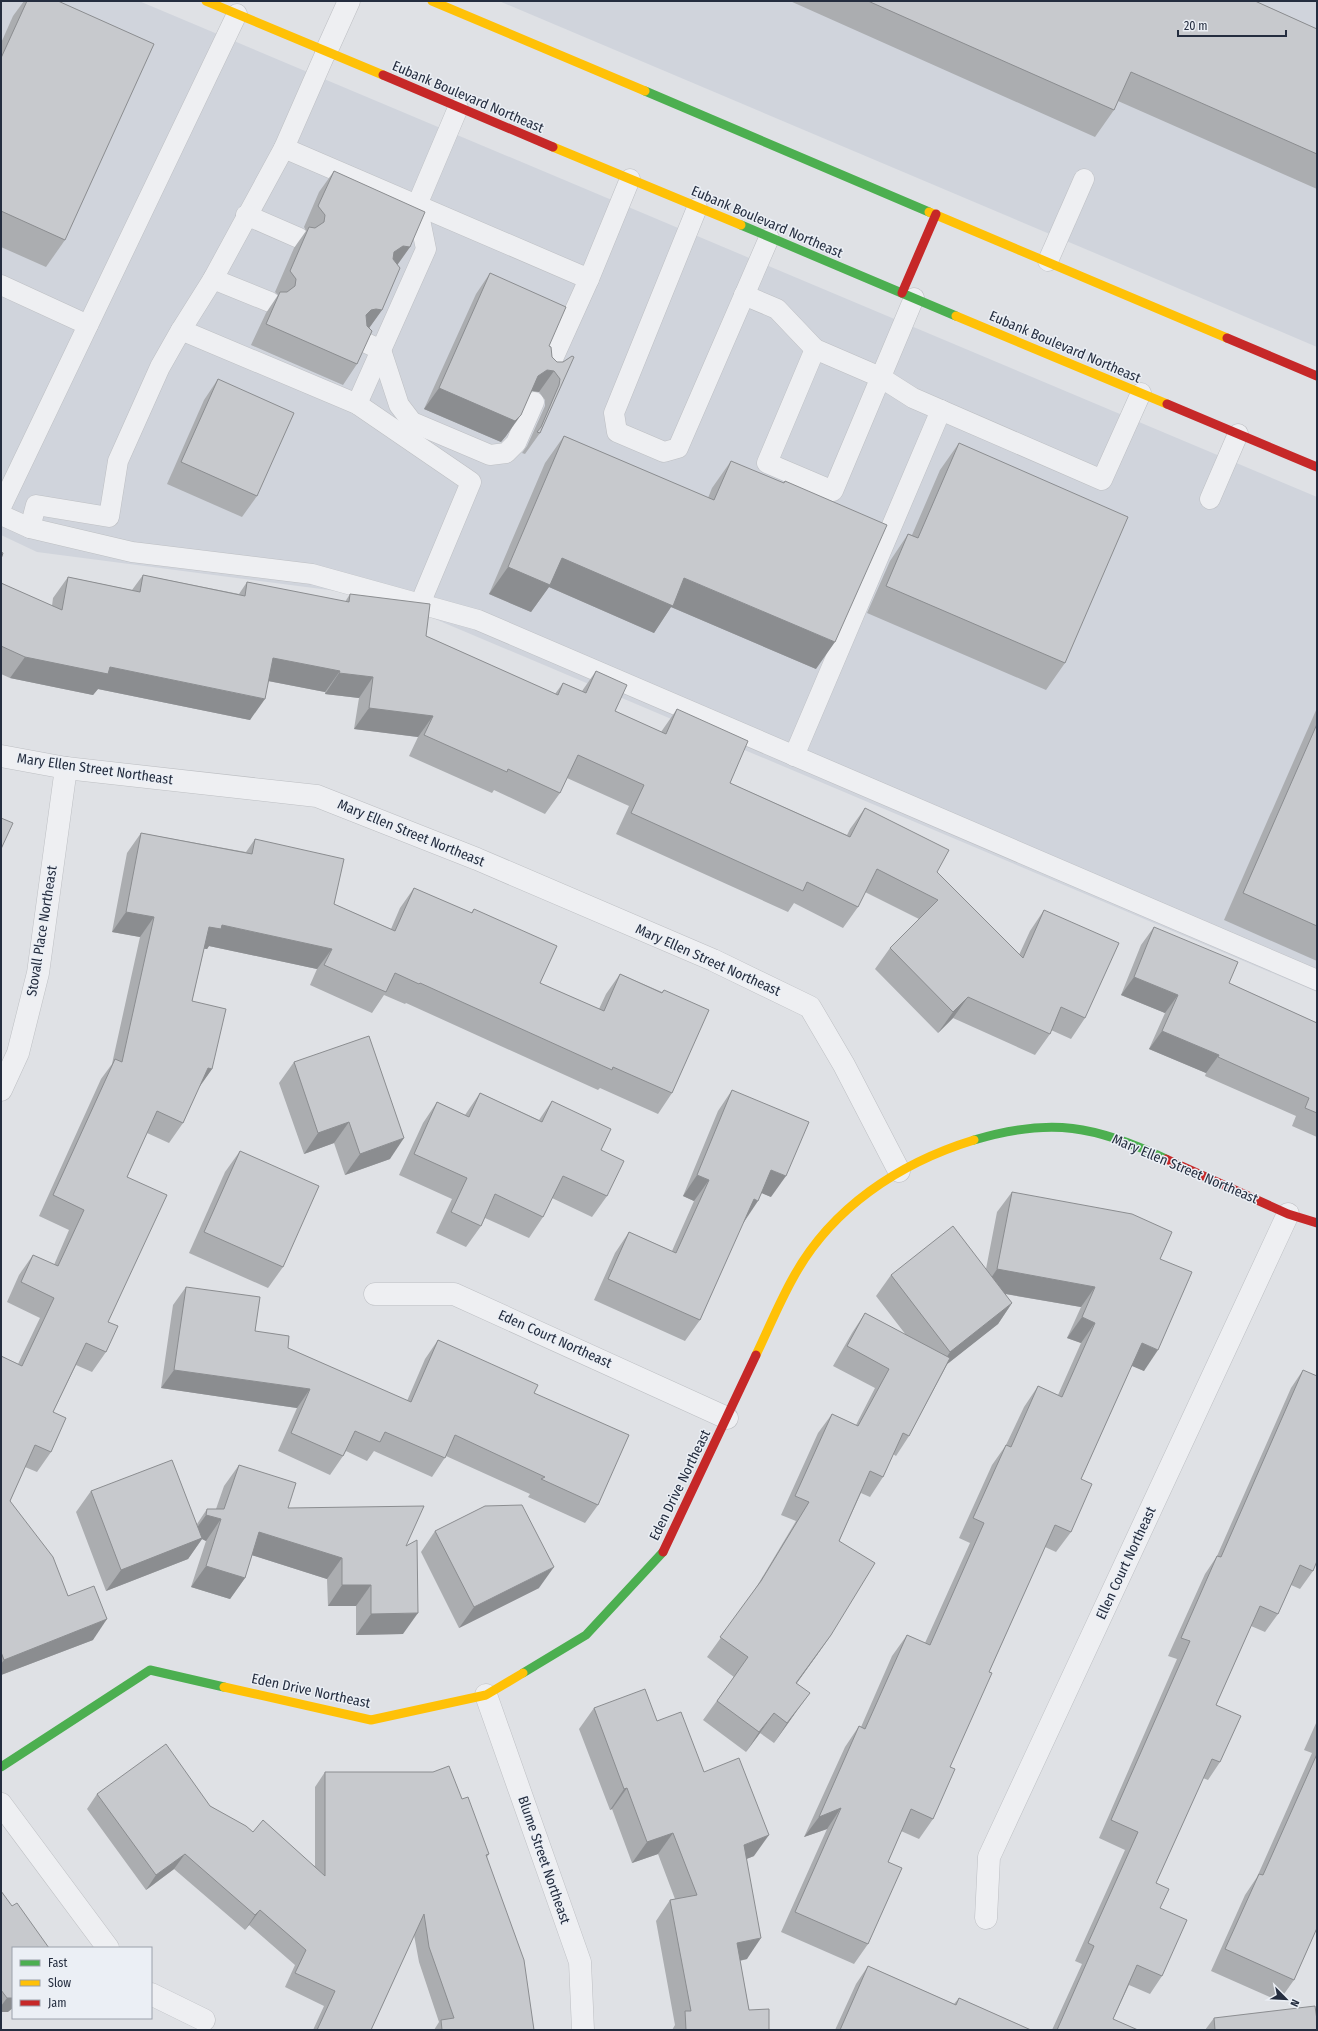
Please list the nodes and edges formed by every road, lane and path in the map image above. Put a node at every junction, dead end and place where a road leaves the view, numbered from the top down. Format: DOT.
graph roads {
  1 [pos="206,1"];
  2 [pos="349,1"];
  3 [pos="432,1"];
  4 [pos="237,14"];
  5 [pos="326,52"];
  6 [pos="458,108"];
  7 [pos="284,148"];
  8 [pos="630,179"];
  9 [pos="1084,179"];
  10 [pos="417,205"];
  11 [pos="697,208"];
  12 [pos="936,214"];
  13 [pos="246,215"];
  14 [pos="299,238"];
  15 [pos="769,238"];
  16 [pos="1048,261"];
  17 [pos="390,278"];
  18 [pos="589,278"];
  19 [pos="212,279"];
  20 [pos="1,285"];
  21 [pos="410,286"];
  22 [pos="744,295"];
  23 [pos="908,296"];
  24 [pos="270,302"];
  25 [pos="88,325"];
  26 [pos="181,330"];
  27 [pos="362,341"];
  28 [pos="815,349"];
  29 [pos="381,350"];
  30 [pos="547,372"];
  31 [pos="1317,376"];
  32 [pos="880,377"];
  33 [pos="1141,394"];
  34 [pos="534,402"];
  35 [pos="357,404"];
  36 [pos="941,410"];
  37 [pos="1238,434"];
  38 [pos="1317,467"];
  39 [pos="1210,499"];
  40 [pos="1,507"];
  41 [pos="1,515"];
  42 [pos="30,528"];
  43 [pos="420,604"];
  44 [pos="1,756"];
  45 [pos="794,756"];
  46 [pos="66,768"];
  47 [pos="1317,980"];
  48 [pos="1,1090"];
  49 [pos="899,1171"];
  50 [pos="1288,1214"];
  51 [pos="1317,1223"];
  52 [pos="375,1294"];
  53 [pos="727,1418"];
  54 [pos="486,1695"];
  55 [pos="1,1767"];
  56 [pos="1,1804"];
  57 [pos="986,1918"];
  58 [pos="107,1947"];
  59 [pos="152,1994"];
  60 [pos="204,2020"];
  61 [pos="583,2030"];
  1 -- 4 [label="main road, Eubank Boulevard Northeast"];
  2 -- 5 [label="street"];
  3 -- 12 [label="main road"];
  4 -- 5 [label="main road, Eubank Boulevard Northeast"];
  4 -- 25 [label="lane"];
  5 -- 6 [label="main road, Eubank Boulevard Northeast"];
  5 -- 7 [label="lane"];
  6 -- 8 [label="main road, Eubank Boulevard Northeast"];
  6 -- 10 [label="lane"];
  7 -- 10 [label="lane"];
  7 -- 13 [label="lane"];
  8 -- 11 [label="main road, Eubank Boulevard Northeast"];
  8 -- 18 [label="lane"];
  9 -- 16 [label="lane"];
  10 -- 18 [label="lane"];
  10 -- 21 [label="lane"];
  11 -- 15 [label="main road, Eubank Boulevard Northeast"];
  11 -- 22 [label="lane"];
  12 -- 16 [label="main road"];
  12 -- 23 [label="main road"];
  13 -- 14 [label="lane"];
  13 -- 19 [label="lane"];
  15 -- 22 [label="lane"];
  15 -- 23 [label="main road, Eubank Boulevard Northeast"];
  16 -- 31 [label="main road"];
  17 -- 21 [label="lane"];
  18 -- 30 [label="lane"];
  19 -- 24 [label="lane"];
  19 -- 26 [label="lane"];
  20 -- 25 [label="lane"];
  21 -- 29 [label="lane"];
  22 -- 28 [label="lane"];
  23 -- 32 [label="lane"];
  23 -- 33 [label="main road, Eubank Boulevard Northeast"];
  25 -- 40 [label="lane"];
  26 -- 35 [label="lane"];
  26 -- 42 [label="lane"];
  27 -- 29 [label="lane"];
  28 -- 32 [label="lane"];
  28 -- 32 [label="lane"];
  29 -- 34 [label="lane"];
  29 -- 35 [label="lane"];
  32 -- 36 [label="lane"];
  33 -- 36 [label="lane"];
  33 -- 37 [label="main road, Eubank Boulevard Northeast"];
  35 -- 43 [label="lane"];
  36 -- 45 [label="lane"];
  37 -- 38 [label="main road, Eubank Boulevard Northeast"];
  37 -- 39 [label="lane"];
  41 -- 42 [label="lane"];
  42 -- 43 [label="lane"];
  43 -- 45 [label="lane"];
  44 -- 46 [label="street, Mary Ellen Street Northeast"];
  45 -- 47 [label="lane"];
  46 -- 48 [label="street, Stovall Place Northeast"];
  46 -- 49 [label="street, Mary Ellen Street Northeast"];
  49 -- 50 [label="main road, Mary Ellen Street Northeast"];
  49 -- 53 [label="main road, Eden Drive Northeast"];
  50 -- 51 [label="main road, Mary Ellen Street Northeast"];
  50 -- 57 [label="street, Ellen Court Northeast"];
  52 -- 53 [label="street, Eden Court Northeast"];
  53 -- 54 [label="main road, Eden Drive Northeast"];
  54 -- 55 [label="main road, Eden Drive Northeast"];
  54 -- 61 [label="street, Blume Street Northeast"];
  56 -- 58 [label="street"];
  59 -- 60 [label="street"];
}
